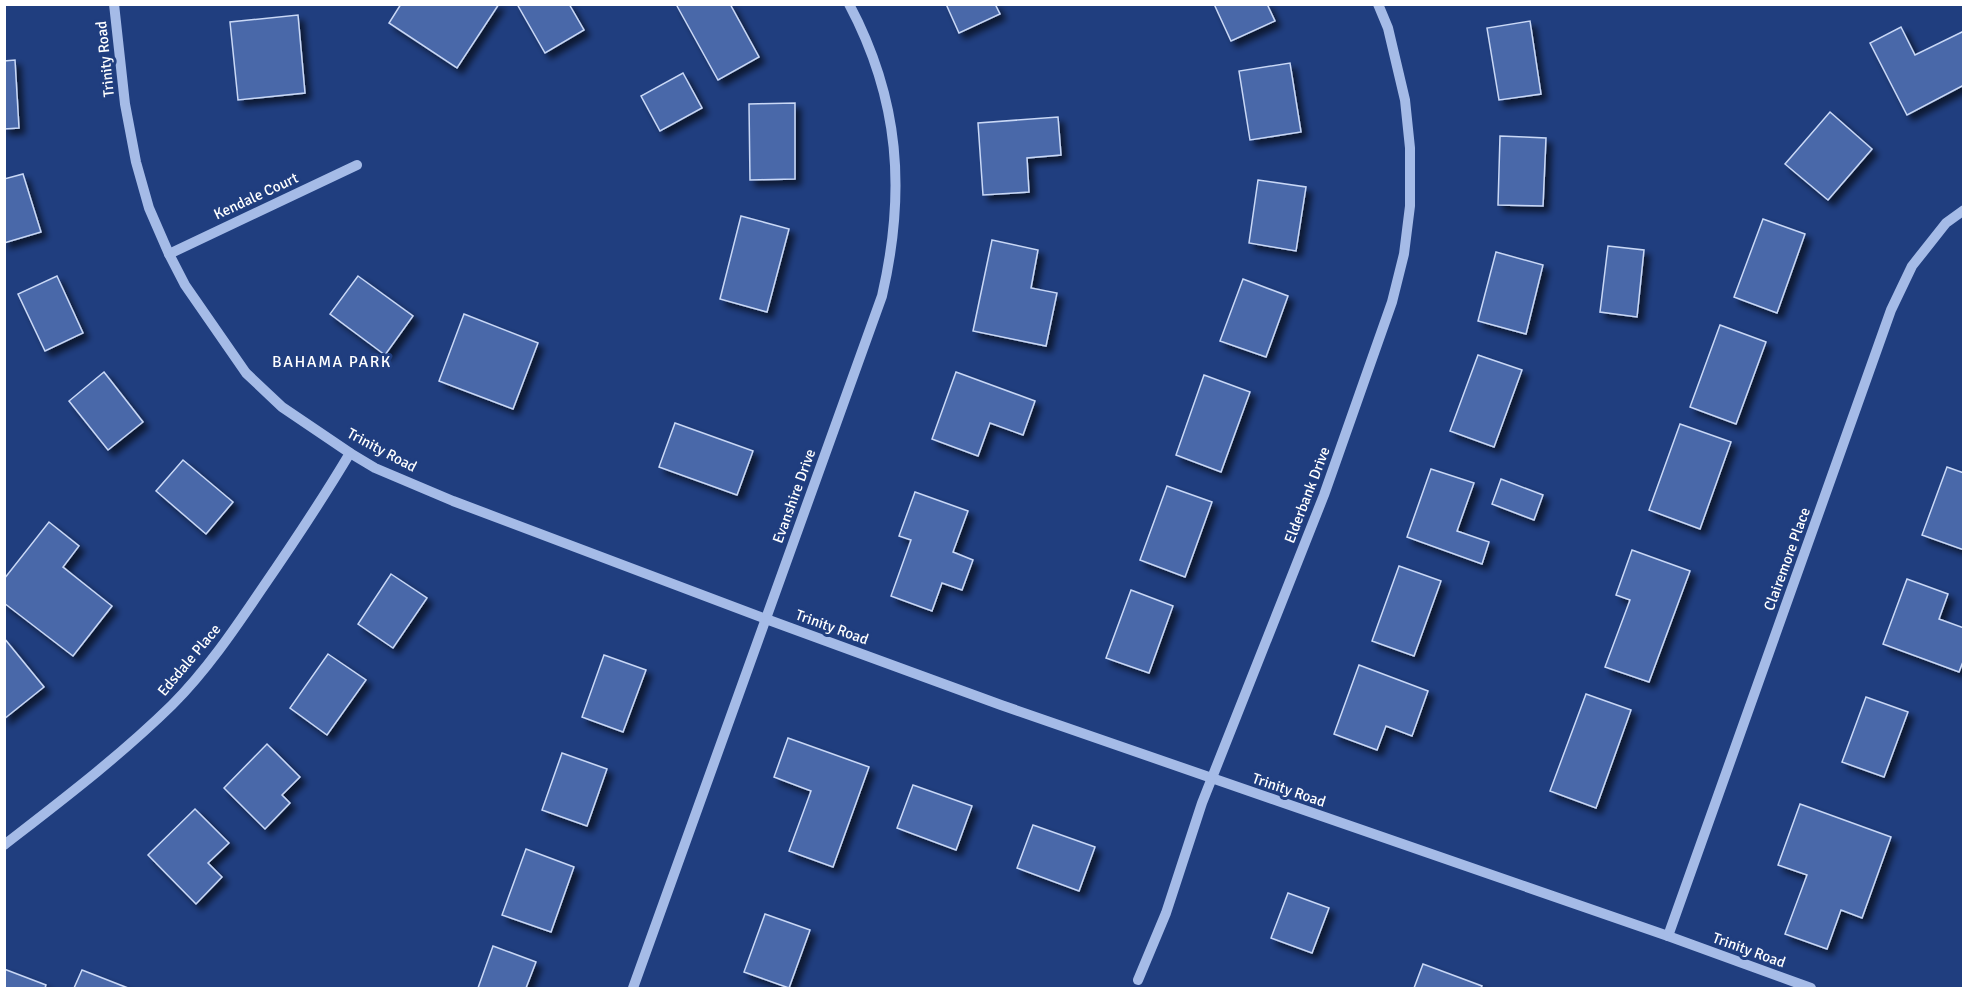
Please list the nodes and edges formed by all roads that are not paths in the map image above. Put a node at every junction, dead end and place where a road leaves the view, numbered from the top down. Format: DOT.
graph roads {
  1 [pos="114,4"];
  2 [pos="849,4"];
  3 [pos="1378,4"];
  4 [pos="357,165"];
  5 [pos="1964,210"];
  6 [pos="169,254"];
  7 [pos="350,453"];
  8 [pos="766,619"];
  9 [pos="1212,779"];
  10 [pos="4,845"];
  11 [pos="1668,936"];
  12 [pos="1138,980"];
  13 [pos="633,988"];
  14 [pos="1811,988"];
  1 -- 6 [label="street, Trinity Road"];
  2 -- 8 [label="street, Evanshire Drive"];
  3 -- 9 [label="street, Elderbank Drive"];
  4 -- 6 [label="street, Kendale Court"];
  5 -- 11 [label="street, Clairemore Place"];
  6 -- 7 [label="street, Trinity Road"];
  7 -- 8 [label="street, Trinity Road"];
  7 -- 10 [label="street, Edsdale Place"];
  8 -- 9 [label="street, Trinity Road"];
  8 -- 13 [label="street, Evanshire Drive"];
  9 -- 11 [label="street, Trinity Road"];
  9 -- 12 [label="street, Elderbank Drive"];
  11 -- 14 [label="street, Trinity Road"];
}
